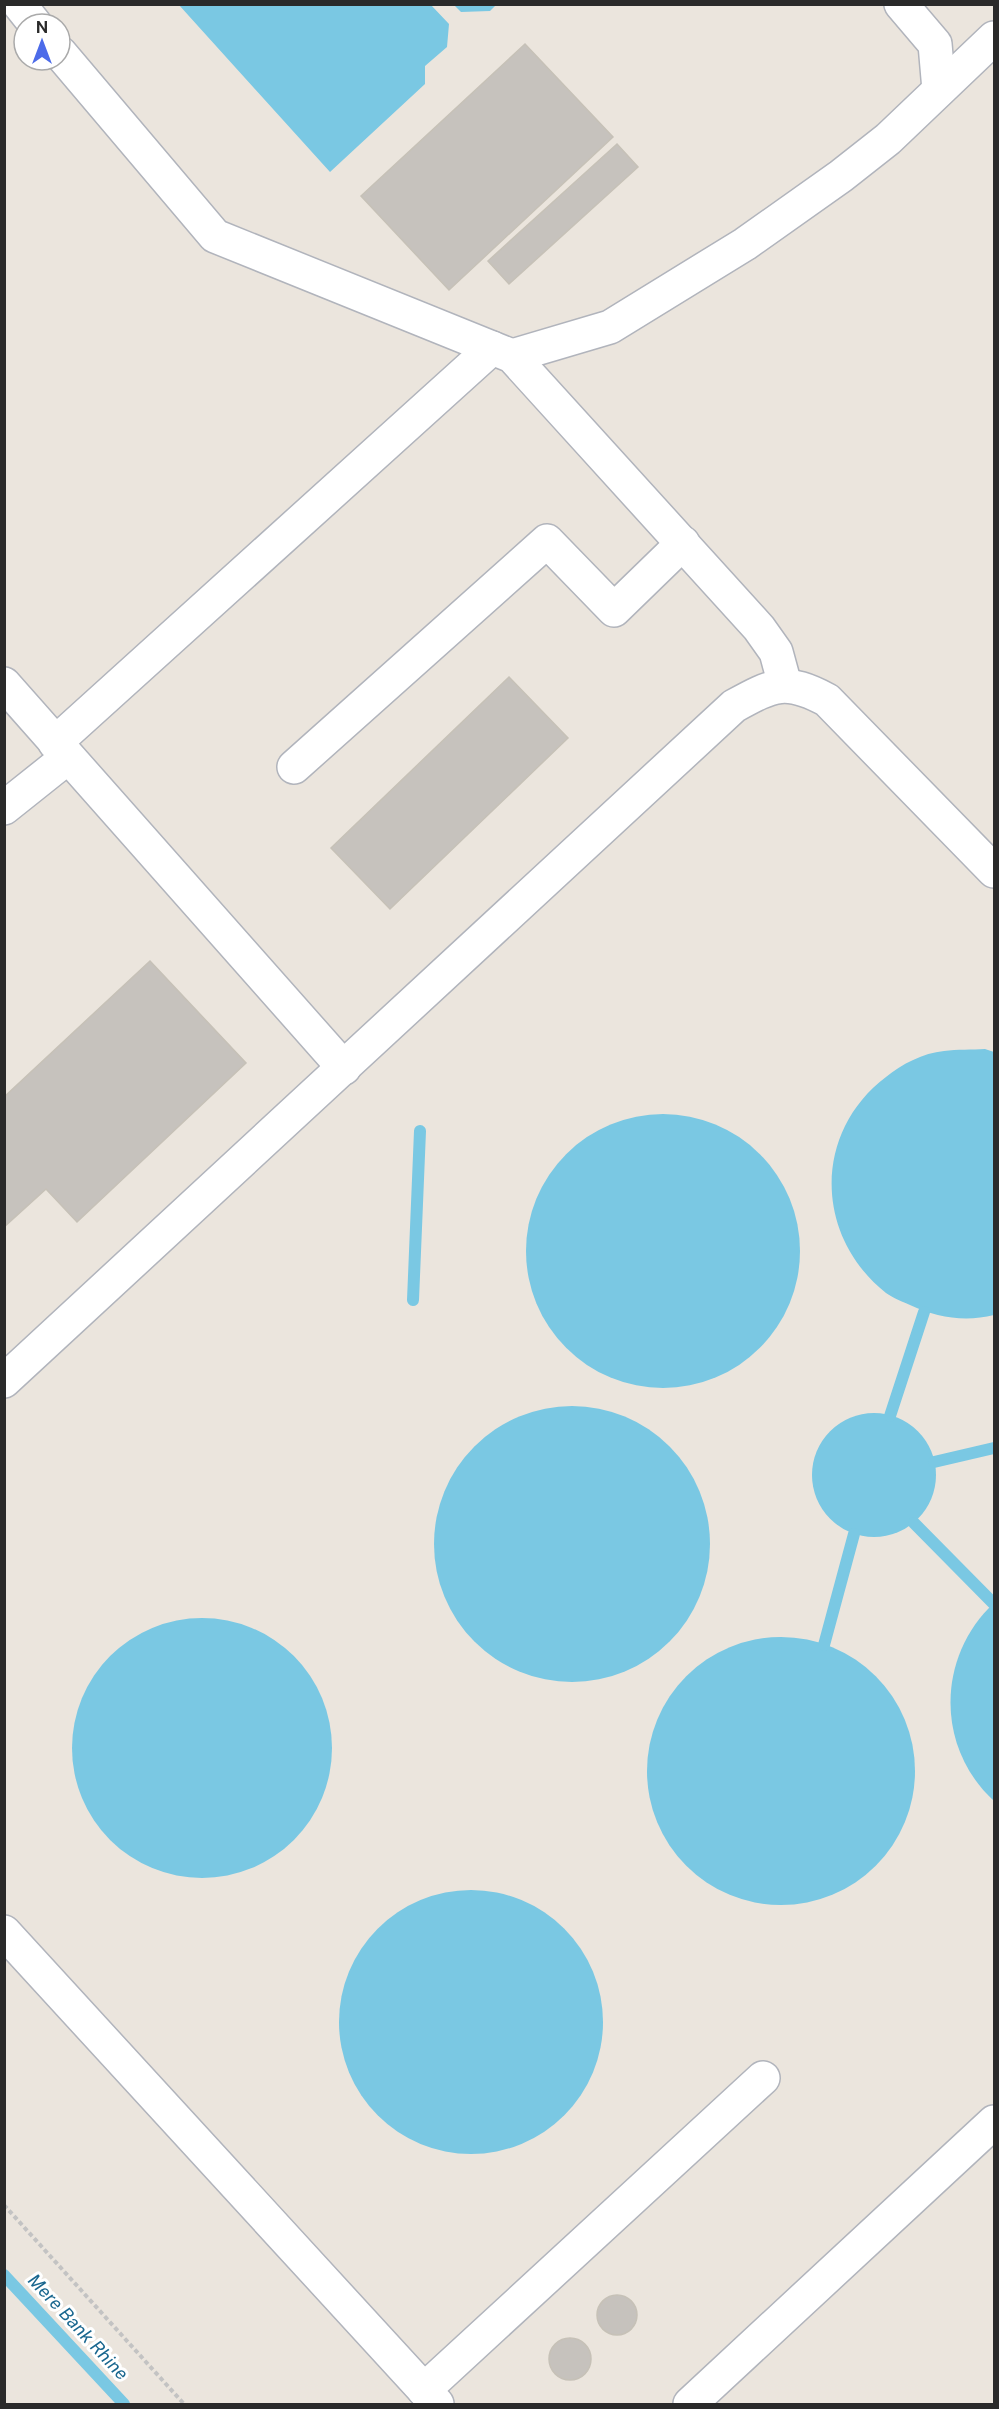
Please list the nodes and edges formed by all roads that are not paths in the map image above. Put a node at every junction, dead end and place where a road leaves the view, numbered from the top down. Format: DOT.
graph roads {
  1 [pos="901,4"];
  2 [pos="994,38"];
  3 [pos="72,67"];
  4 [pos="939,90"];
  5 [pos="502,352"];
  6 [pos="683,543"];
  7 [pos="4,684"];
  8 [pos="784,685"];
  9 [pos="62,750"];
  10 [pos="294,767"];
  11 [pos="4,808"];
  12 [pos="994,872"];
  13 [pos="344,1068"];
  14 [pos="4,1381"];
  15 [pos="4,1932"];
  16 [pos="763,2078"];
  17 [pos="994,2122"];
  18 [pos="431,2397"];
  19 [pos="690,2404"];
  1 -- 4 [label="lane"];
  2 -- 4 [label="lane"];
  3 -- 5 [label="lane"];
  4 -- 5 [label="lane"];
  5 -- 6 [label="lane"];
  5 -- 9 [label="lane"];
  6 -- 8 [label="lane"];
  6 -- 10 [label="lane"];
  7 -- 9 [label="lane"];
  8 -- 12 [label="lane"];
  8 -- 13 [label="lane"];
  9 -- 11 [label="lane"];
  9 -- 13 [label="lane"];
  13 -- 14 [label="lane"];
  15 -- 18 [label="lane"];
  16 -- 18 [label="lane"];
  17 -- 19 [label="lane"];
}
